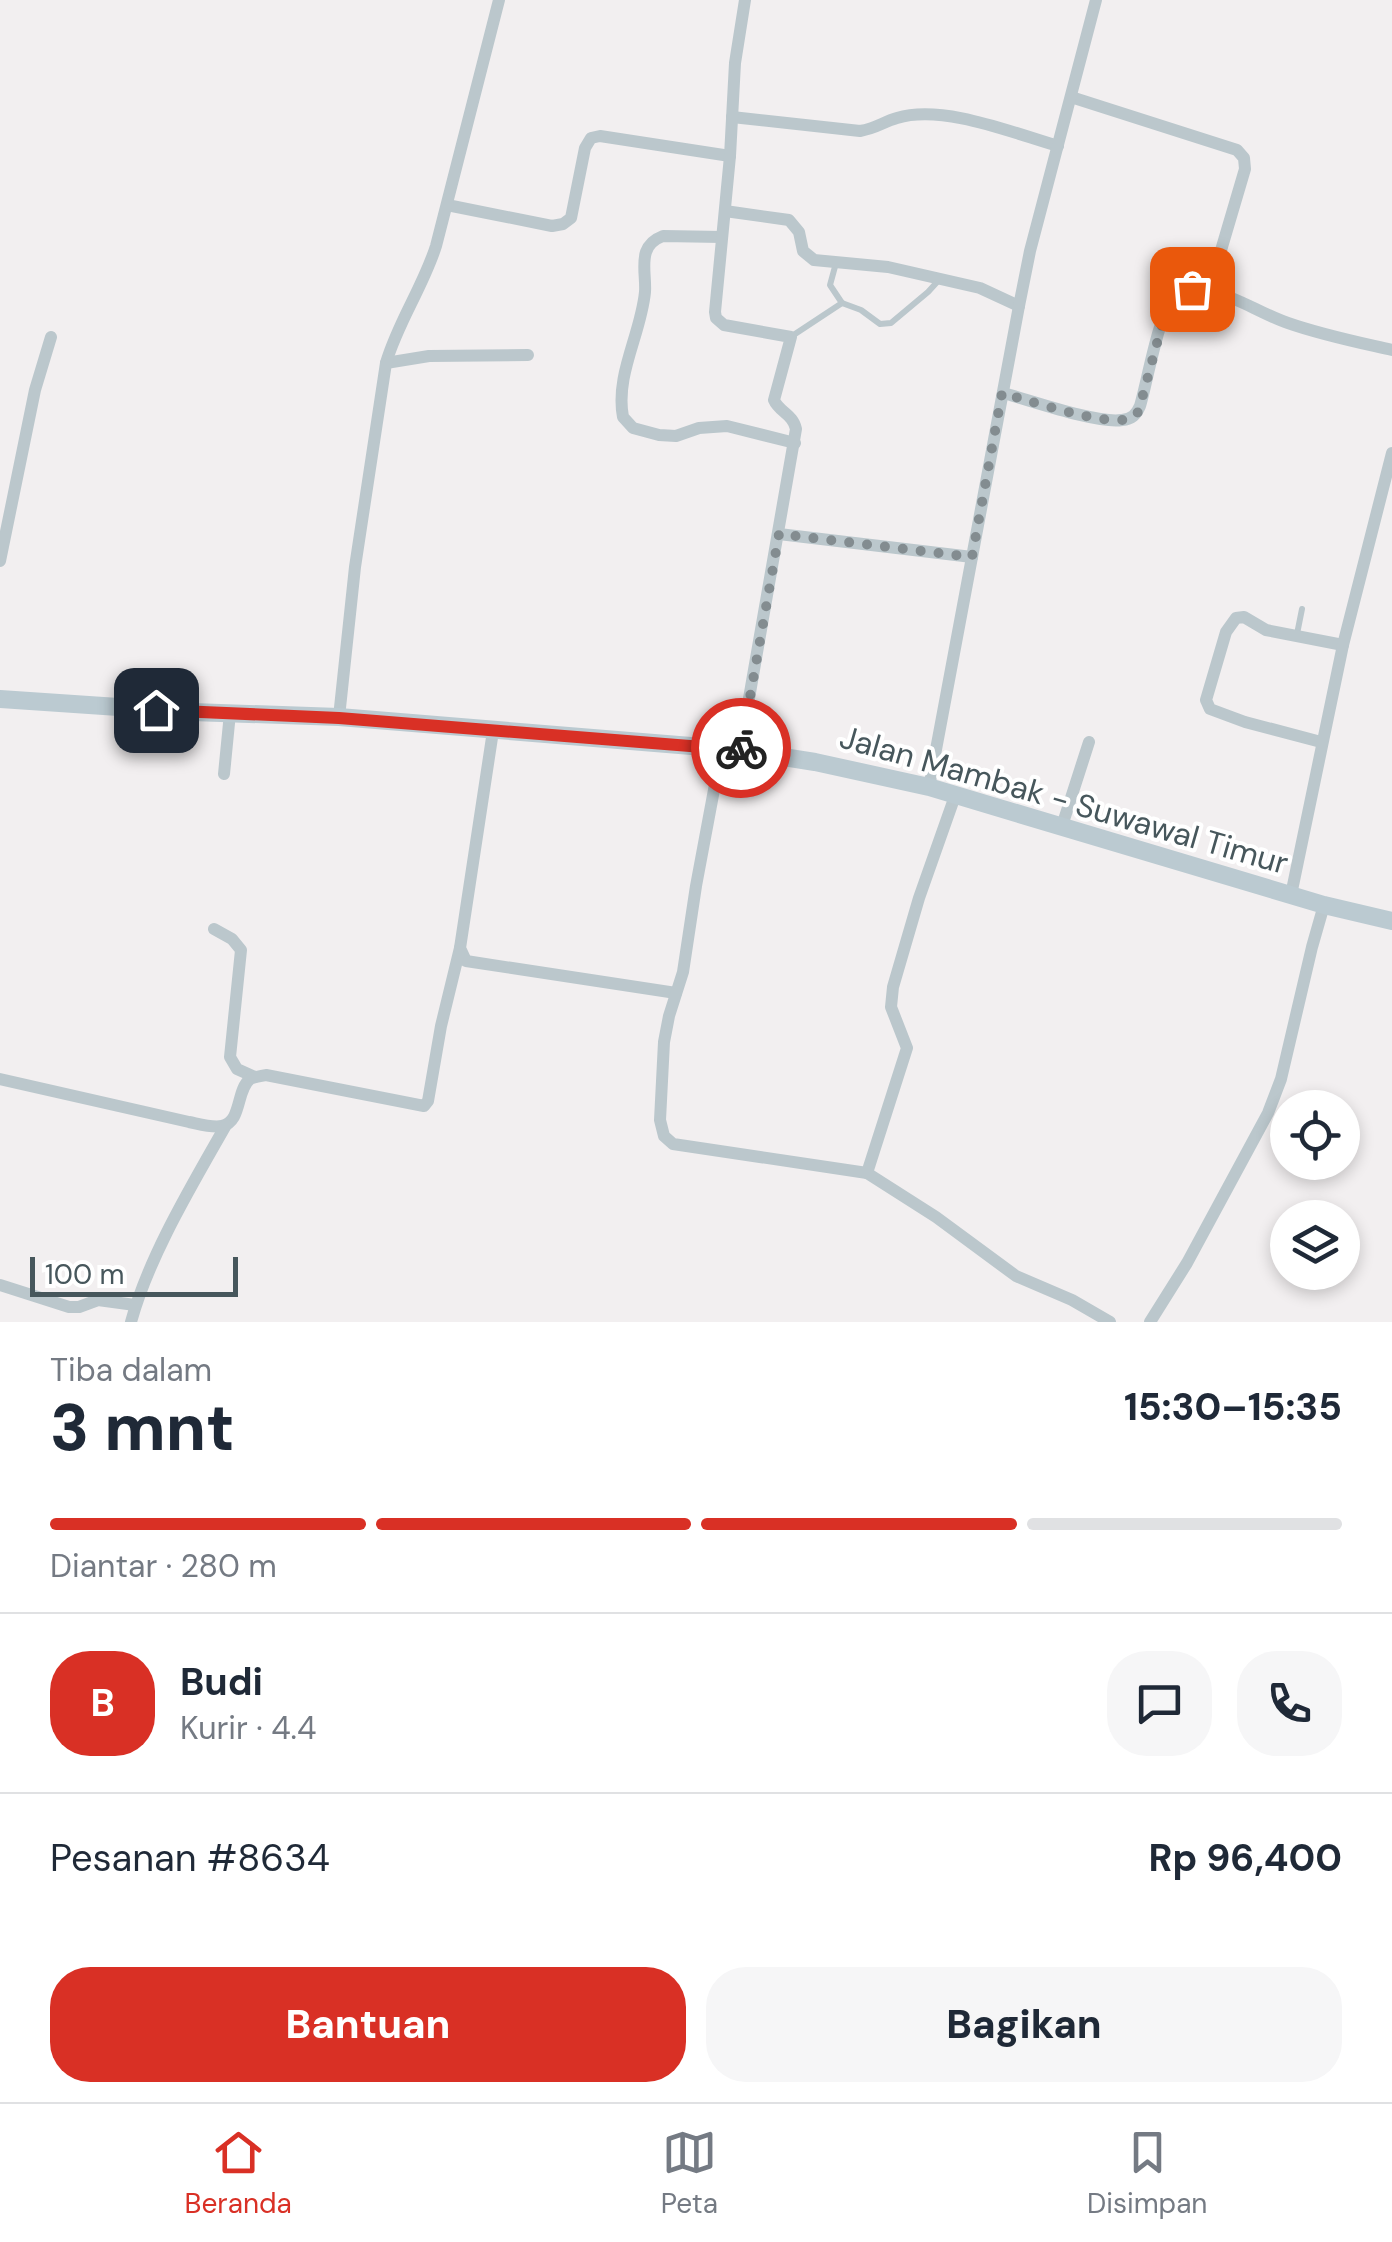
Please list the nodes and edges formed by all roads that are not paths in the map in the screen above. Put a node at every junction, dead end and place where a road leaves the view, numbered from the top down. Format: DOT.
graph roads {
  1 [pos="499,0"];
  2 [pos="745,0"];
  3 [pos="1096,0"];
  4 [pos="1070,97"];
  5 [pos="732,117"];
  6 [pos="1058,146"];
  7 [pos="730,156"];
  8 [pos="446,205"];
  9 [pos="724,211"];
  10 [pos="722,237"];
  11 [pos="836,263"];
  12 [pos="940,279"];
  13 [pos="1209,291"];
  14 [pos="842,303"];
  15 [pos="1018,306"];
  16 [pos="51,337"];
  17 [pos="790,337"];
  18 [pos="1392,350"];
  19 [pos="528,355"];
  20 [pos="386,363"];
  21 [pos="1002,393"];
  22 [pos="795,443"];
  23 [pos="1392,453"];
  24 [pos="0,474"];
  25 [pos="1389,476"];
  26 [pos="17,477"];
  27 [pos="779,534"];
  28 [pos="972,557"];
  29 [pos="0,561"];
  30 [pos="1302,609"];
  31 [pos="1297,635"];
  32 [pos="1343,645"];
  33 [pos="0,699"];
  34 [pos="230,714"];
  35 [pos="339,718"];
  36 [pos="493,731"];
  37 [pos="1089,742"];
  38 [pos="1322,742"];
  39 [pos="731,748"];
  40 [pos="224,774"];
  41 [pos="929,787"];
  42 [pos="955,796"];
  43 [pos="1062,826"];
  44 [pos="1291,895"];
  45 [pos="1324,905"];
  46 [pos="1392,922"];
  47 [pos="214,929"];
  48 [pos="460,948"];
  49 [pos="676,993"];
  50 [pos="255,1077"];
  51 [pos="0,1079"];
  52 [pos="226,1125"];
  53 [pos="867,1173"];
  54 [pos="0,1285"];
  55 [pos="136,1305"];
  56 [pos="131,1322"];
  57 [pos="1110,1322"];
  58 [pos="1150,1322"];
  1 -- 8 [label="street"];
  2 -- 5 [label="street"];
  3 -- 4 [label="street"];
  4 -- 6 [label="street"];
  4 -- 13 [label="street"];
  5 -- 6 [label="street"];
  5 -- 7 [label="street"];
  6 -- 15 [label="street"];
  7 -- 8 [label="street"];
  7 -- 9 [label="street"];
  8 -- 20 [label="street"];
  9 -- 10 [label="street"];
  9 -- 11 [label="street"];
  10 -- 17 [label="street"];
  10 -- 22 [label="street"];
  11 -- 12 [label="street"];
  11 -- 14 [label="lane"];
  12 -- 14 [label="lane"];
  12 -- 15 [label="street"];
  13 -- 18 [label="street"];
  13 -- 21 [label="street"];
  14 -- 17 [label="lane"];
  15 -- 21 [label="street"];
  16 -- 26 [label="street"];
  17 -- 22 [label="street"];
  19 -- 20 [label="street"];
  20 -- 35 [label="street"];
  21 -- 28 [label="street"];
  22 -- 27 [label="street"];
  23 -- 25 [label="street"];
  24 -- 26 [label="street"];
  25 -- 32 [label="street"];
  26 -- 29 [label="street"];
  27 -- 28 [label="street"];
  27 -- 39 [label="street"];
  28 -- 41 [label="street"];
  30 -- 31 [label="lane"];
  31 -- 32 [label="street"];
  31 -- 38 [label="street"];
  32 -- 38 [label="street"];
  33 -- 34 [label="street, Jalan Mambak - Suwawal Timur"];
  34 -- 35 [label="street, Jalan Mambak - Suwawal Timur"];
  34 -- 40 [label="street"];
  35 -- 36 [label="street, Jalan Mambak - Suwawal Timur"];
  36 -- 39 [label="street, Jalan Mambak - Suwawal Timur"];
  36 -- 48 [label="street"];
  37 -- 43 [label="street"];
  38 -- 44 [label="street"];
  39 -- 41 [label="street, Jalan Mambak - Suwawal Timur"];
  39 -- 49 [label="street"];
  41 -- 42 [label="street, Jalan Mambak - Suwawal Timur"];
  42 -- 43 [label="street, Jalan Mambak - Suwawal Timur"];
  42 -- 53 [label="street"];
  43 -- 44 [label="street, Jalan Mambak - Suwawal Timur"];
  44 -- 45 [label="street, Jalan Mambak - Suwawal Timur"];
  45 -- 46 [label="street, Jalan Mambak - Suwawal Timur"];
  45 -- 58 [label="street"];
  47 -- 50 [label="street"];
  48 -- 49 [label="street"];
  48 -- 50 [label="street"];
  49 -- 53 [label="street"];
  50 -- 52 [label="street"];
  51 -- 52 [label="street"];
  52 -- 55 [label="street"];
  53 -- 57 [label="street"];
  54 -- 55 [label="street"];
  55 -- 56 [label="street"];
}
